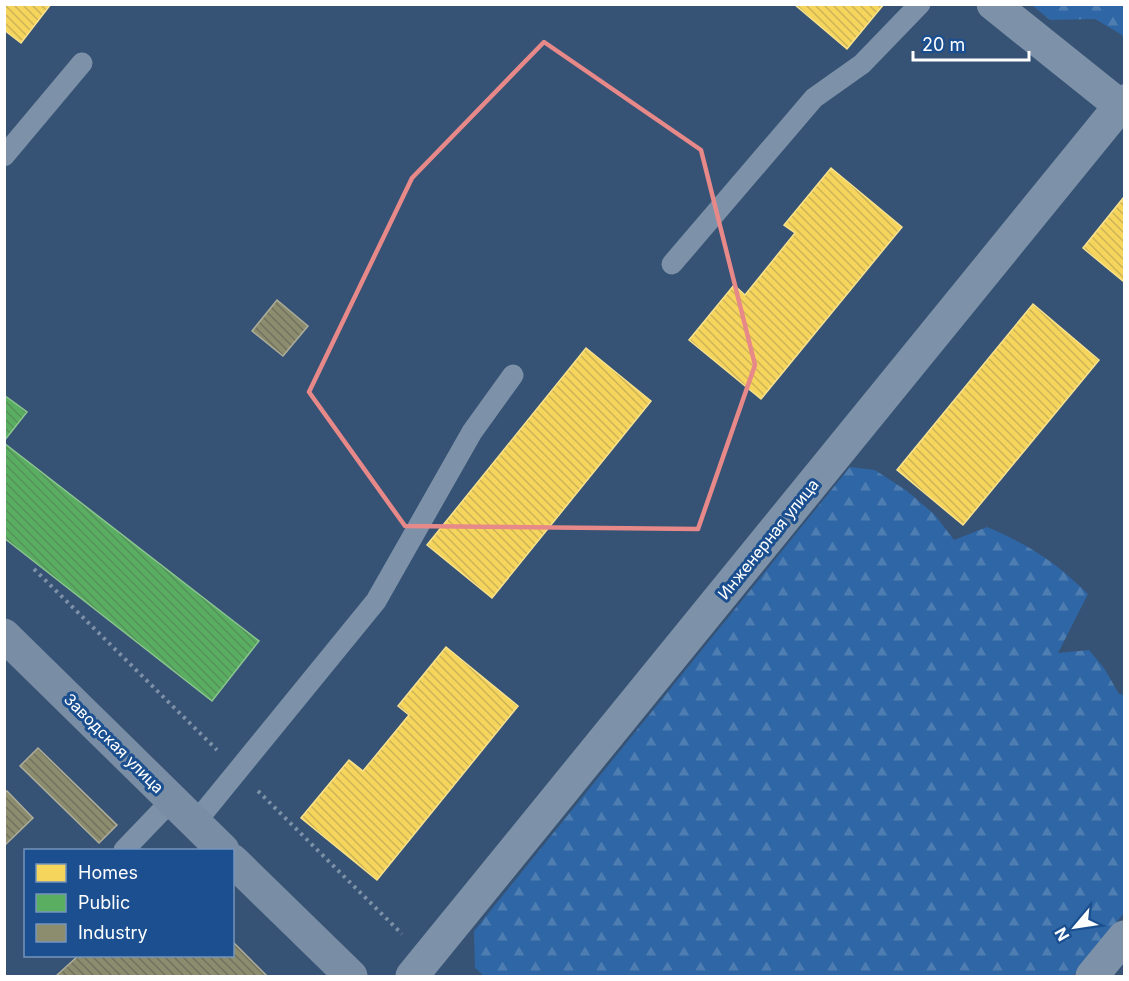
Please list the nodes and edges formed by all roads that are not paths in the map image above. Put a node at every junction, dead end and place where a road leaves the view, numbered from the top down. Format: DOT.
graph roads {
  1 [pos="920,4"];
  2 [pos="993,4"];
  3 [pos="82,63"];
  4 [pos="1123,105"];
  5 [pos="4,156"];
  6 [pos="672,264"];
  7 [pos="513,375"];
  8 [pos="4,635"];
  9 [pos="172,800"];
  10 [pos="195,823"];
  11 [pos="125,849"];
  12 [pos="222,849"];
  13 [pos="234,862"];
  14 [pos="1125,937"];
  15 [pos="351,976"];
  16 [pos="412,976"];
  17 [pos="1092,976"];
  1 -- 6 [label="lane"];
  2 -- 4 [label="street"];
  3 -- 5 [label="lane"];
  4 -- 16 [label="street, Инженерная улица"];
  7 -- 10 [label="lane"];
  8 -- 9 [label="street, Заводская улица"];
  9 -- 10 [label="street, Заводская улица"];
  9 -- 11 [label="lane"];
  10 -- 12 [label="street, Заводская улица"];
  13 -- 15 [label="street"];
  14 -- 17 [label="street"];
}
